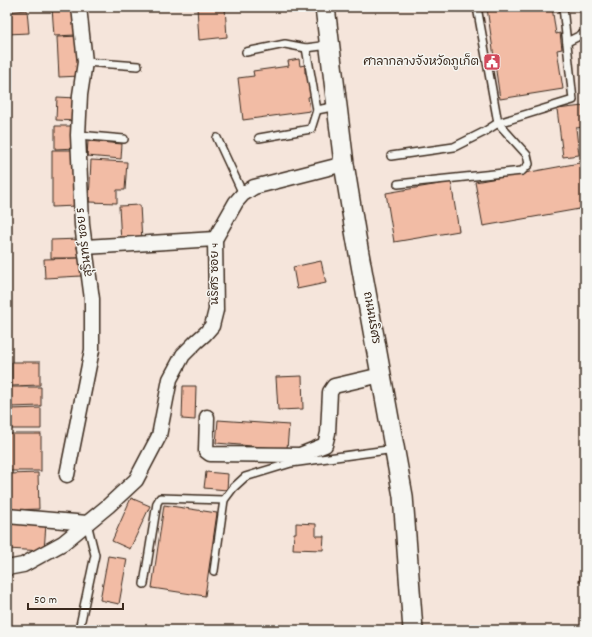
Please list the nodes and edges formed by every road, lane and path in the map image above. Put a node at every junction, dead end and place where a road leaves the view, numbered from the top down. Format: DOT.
graph roads {
  1 [pos="79,7"];
  2 [pos="325,7"];
  3 [pos="477,7"];
  4 [pos="563,7"];
  5 [pos="585,33"];
  6 [pos="567,42"];
  7 [pos="330,45"];
  8 [pos="306,48"];
  9 [pos="246,52"];
  10 [pos="86,62"];
  11 [pos="138,66"];
  12 [pos="337,106"];
  13 [pos="317,110"];
  14 [pos="498,123"];
  15 [pos="78,135"];
  16 [pos="217,138"];
  17 [pos="259,138"];
  18 [pos="124,139"];
  19 [pos="391,156"];
  20 [pos="344,164"];
  21 [pos="398,184"];
  22 [pos="243,194"];
  23 [pos="215,239"];
  24 [pos="85,247"];
  25 [pos="381,376"];
  26 [pos="207,418"];
  27 [pos="395,449"];
  28 [pos="67,475"];
  29 [pos="224,500"];
  30 [pos="7,516"];
  31 [pos="87,523"];
  32 [pos="7,570"];
  33 [pos="214,571"];
  34 [pos="144,584"];
  35 [pos="79,630"];
  36 [pos="413,630"];
  1 -- 10 [label="street, สุรินทร์ ซอย 5"];
  2 -- 7 [label="street, ถนนนริศร"];
  3 -- 14 [label="lane"];
  4 -- 6 [label="lane"];
  5 -- 6 [label="lane"];
  6 -- 14 [label="lane"];
  7 -- 8 [label="lane"];
  7 -- 12 [label="street, ถนนนริศร"];
  8 -- 9 [label="lane"];
  8 -- 13 [label="lane"];
  10 -- 11 [label="lane"];
  10 -- 15 [label="street, สุรินทร์ ซอย 5"];
  12 -- 13 [label="lane"];
  12 -- 20 [label="street, ถนนนริศร"];
  13 -- 17 [label="lane"];
  14 -- 19 [label="lane"];
  14 -- 21 [label="lane"];
  15 -- 18 [label="lane"];
  15 -- 24 [label="street, สุรินทร์ ซอย 5"];
  16 -- 22 [label="lane"];
  20 -- 22 [label="street, นริศร ซอย 4"];
  20 -- 25 [label="street, ถนนนริศร"];
  22 -- 23 [label="street, นริศร ซอย 4"];
  23 -- 24 [label="street"];
  23 -- 31 [label="street, นริศร ซอย 4"];
  24 -- 28 [label="street, สุรินทร์ ซอย 5"];
  25 -- 26 [label="street"];
  25 -- 27 [label="street, ถนนนริศร"];
  27 -- 29 [label="lane"];
  27 -- 36 [label="street, ถนนนริศร"];
  29 -- 33 [label="lane"];
  29 -- 34 [label="lane"];
  30 -- 31 [label="street"];
  31 -- 32 [label="street, นริศร ซอย 4"];
  31 -- 35 [label="lane"];
}
